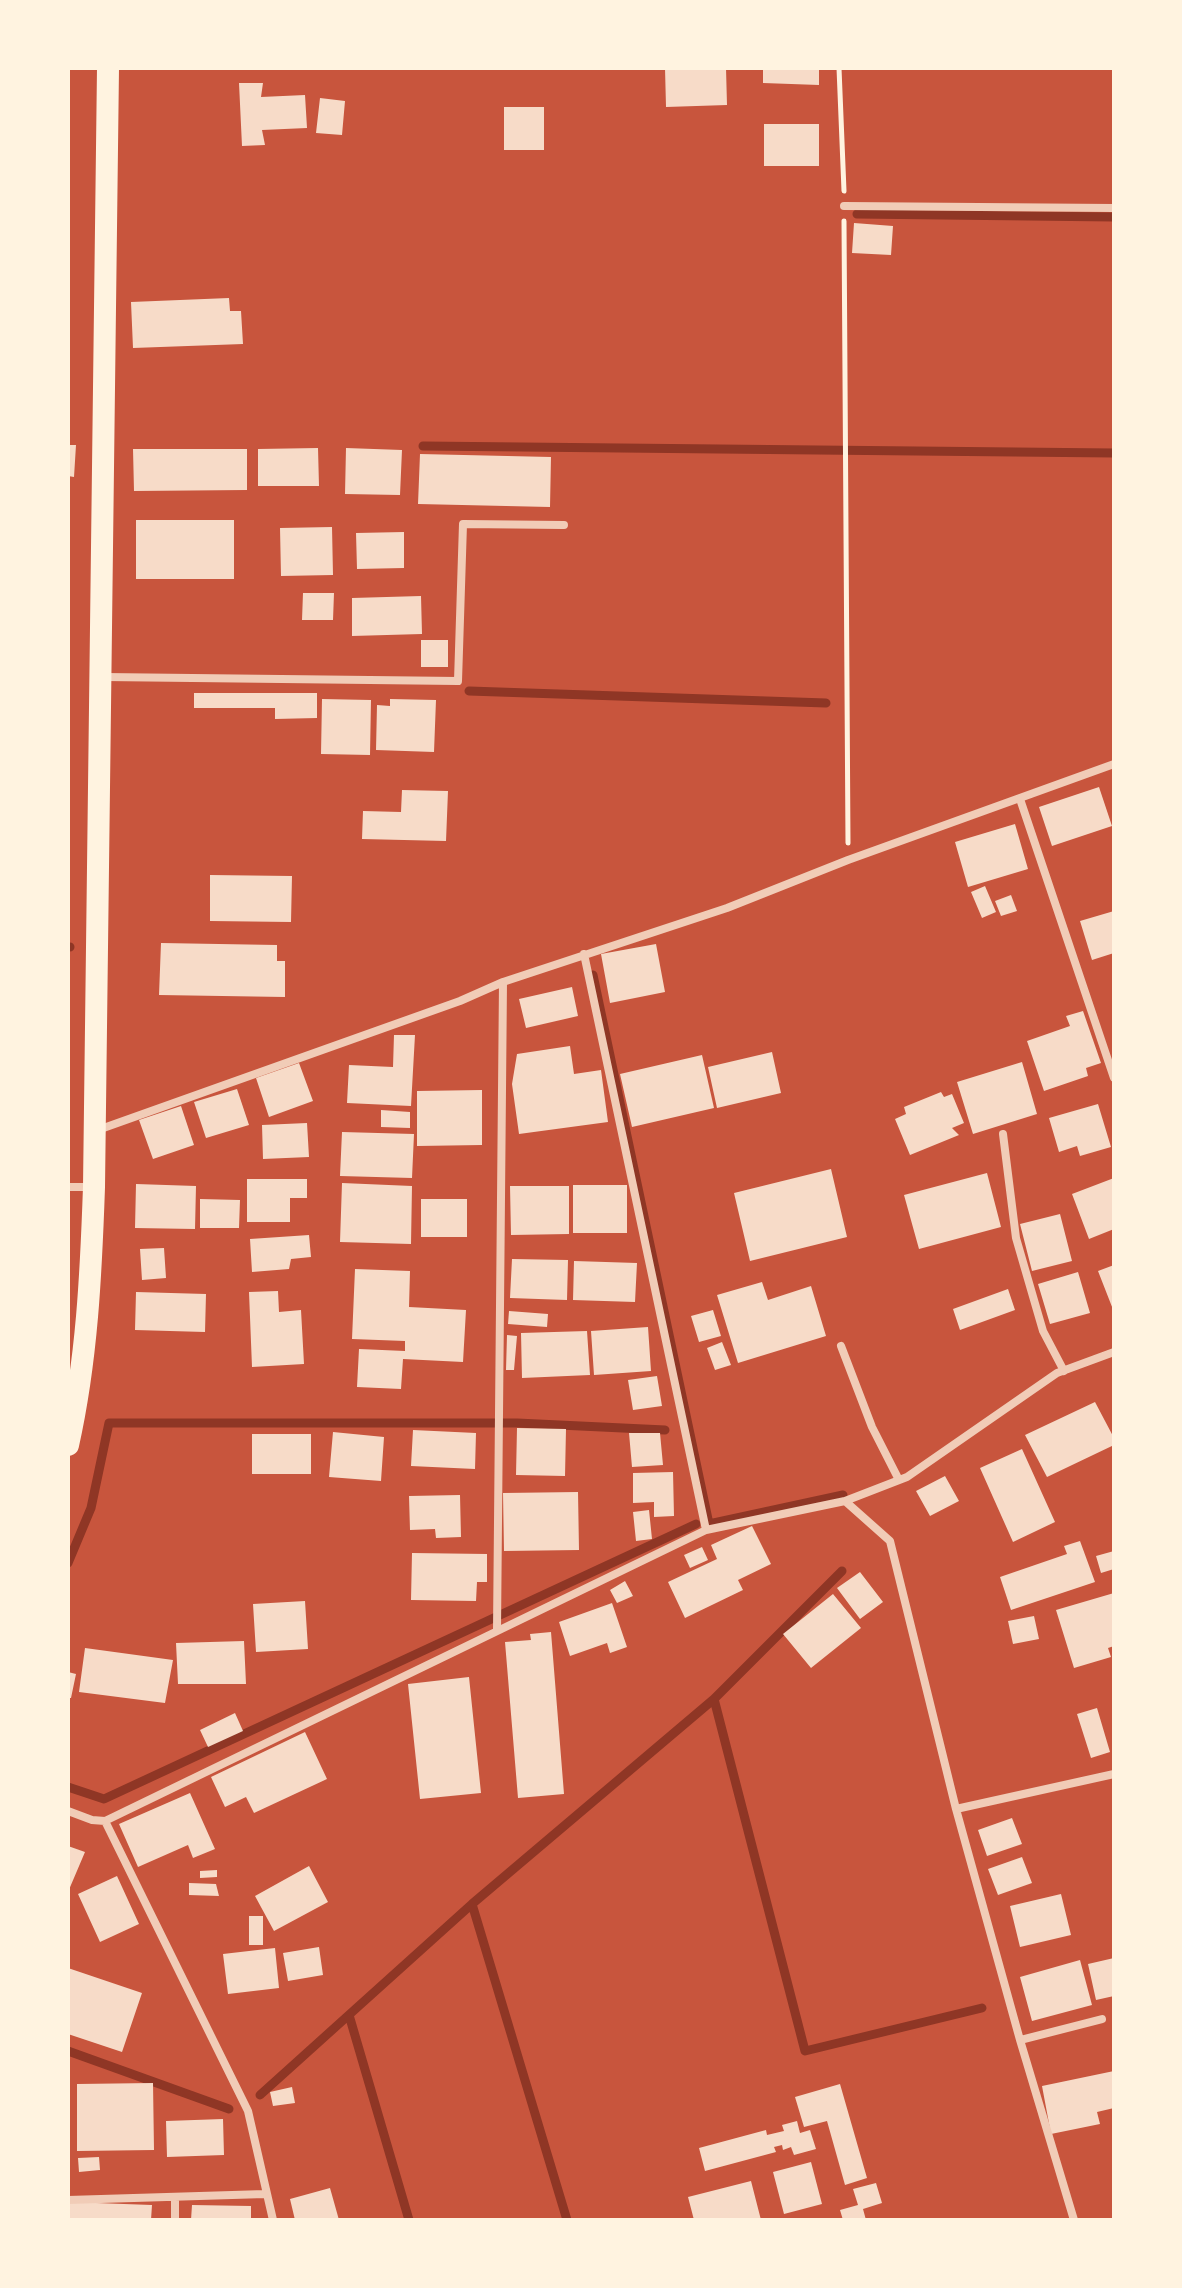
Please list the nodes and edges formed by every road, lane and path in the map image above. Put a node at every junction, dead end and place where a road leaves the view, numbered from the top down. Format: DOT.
graph roads {
  1 [pos="108,68"];
  2 [pos="839,68"];
  3 [pos="844,206"];
  4 [pos="1114,208"];
  5 [pos="564,525"];
  6 [pos="99,677"];
  7 [pos="1114,764"];
  8 [pos="1020,799"];
  9 [pos="848,860"];
  10 [pos="584,954"];
  11 [pos="503,982"];
  12 [pos="1114,1078"];
  13 [pos="94,1131"];
  14 [pos="1003,1134"];
  15 [pos="68,1187"];
  16 [pos="94,1187"];
  17 [pos="841,1346"];
  18 [pos="1114,1352"];
  19 [pos="1064,1371"];
  20 [pos="68,1445"];
  21 [pos="899,1480"];
  22 [pos="845,1501"];
  23 [pos="706,1530"];
  24 [pos="497,1629"];
  25 [pos="1114,1774"];
  26 [pos="956,1809"];
  27 [pos="68,1811"];
  28 [pos="105,1821"];
  29 [pos="1102,2019"];
  30 [pos="1020,2040"];
  31 [pos="265,2194"];
  32 [pos="175,2198"];
  33 [pos="68,2200"];
  34 [pos="175,2220"];
  35 [pos="273,2220"];
  36 [pos="1074,2220"];
  1 -- 6 [label="highway"];
  2 -- 3 [label="path"];
  3 -- 4 [label="street"];
  3 -- 9 [label="path"];
  5 -- 6 [label="street"];
  6 -- 13 [label="highway"];
  7 -- 8 [label="street"];
  8 -- 9 [label="street"];
  8 -- 12 [label="street"];
  9 -- 10 [label="street"];
  10 -- 11 [label="street"];
  10 -- 23 [label="street"];
  11 -- 13 [label="street"];
  11 -- 24 [label="street"];
  13 -- 16 [label="highway"];
  14 -- 19 [label="street"];
  15 -- 16 [label="street"];
  16 -- 20 [label="highway"];
  17 -- 21 [label="street"];
  18 -- 19 [label="street"];
  19 -- 21 [label="street"];
  21 -- 22 [label="street"];
  22 -- 23 [label="street"];
  22 -- 26 [label="street"];
  23 -- 24 [label="street"];
  24 -- 28 [label="street"];
  25 -- 26 [label="street"];
  26 -- 30 [label="street"];
  27 -- 28 [label="street"];
  28 -- 31 [label="street"];
  29 -- 30 [label="street"];
  30 -- 36 [label="street"];
  31 -- 32 [label="street"];
  31 -- 35 [label="street"];
  32 -- 33 [label="street"];
  32 -- 34 [label="street"];
}
